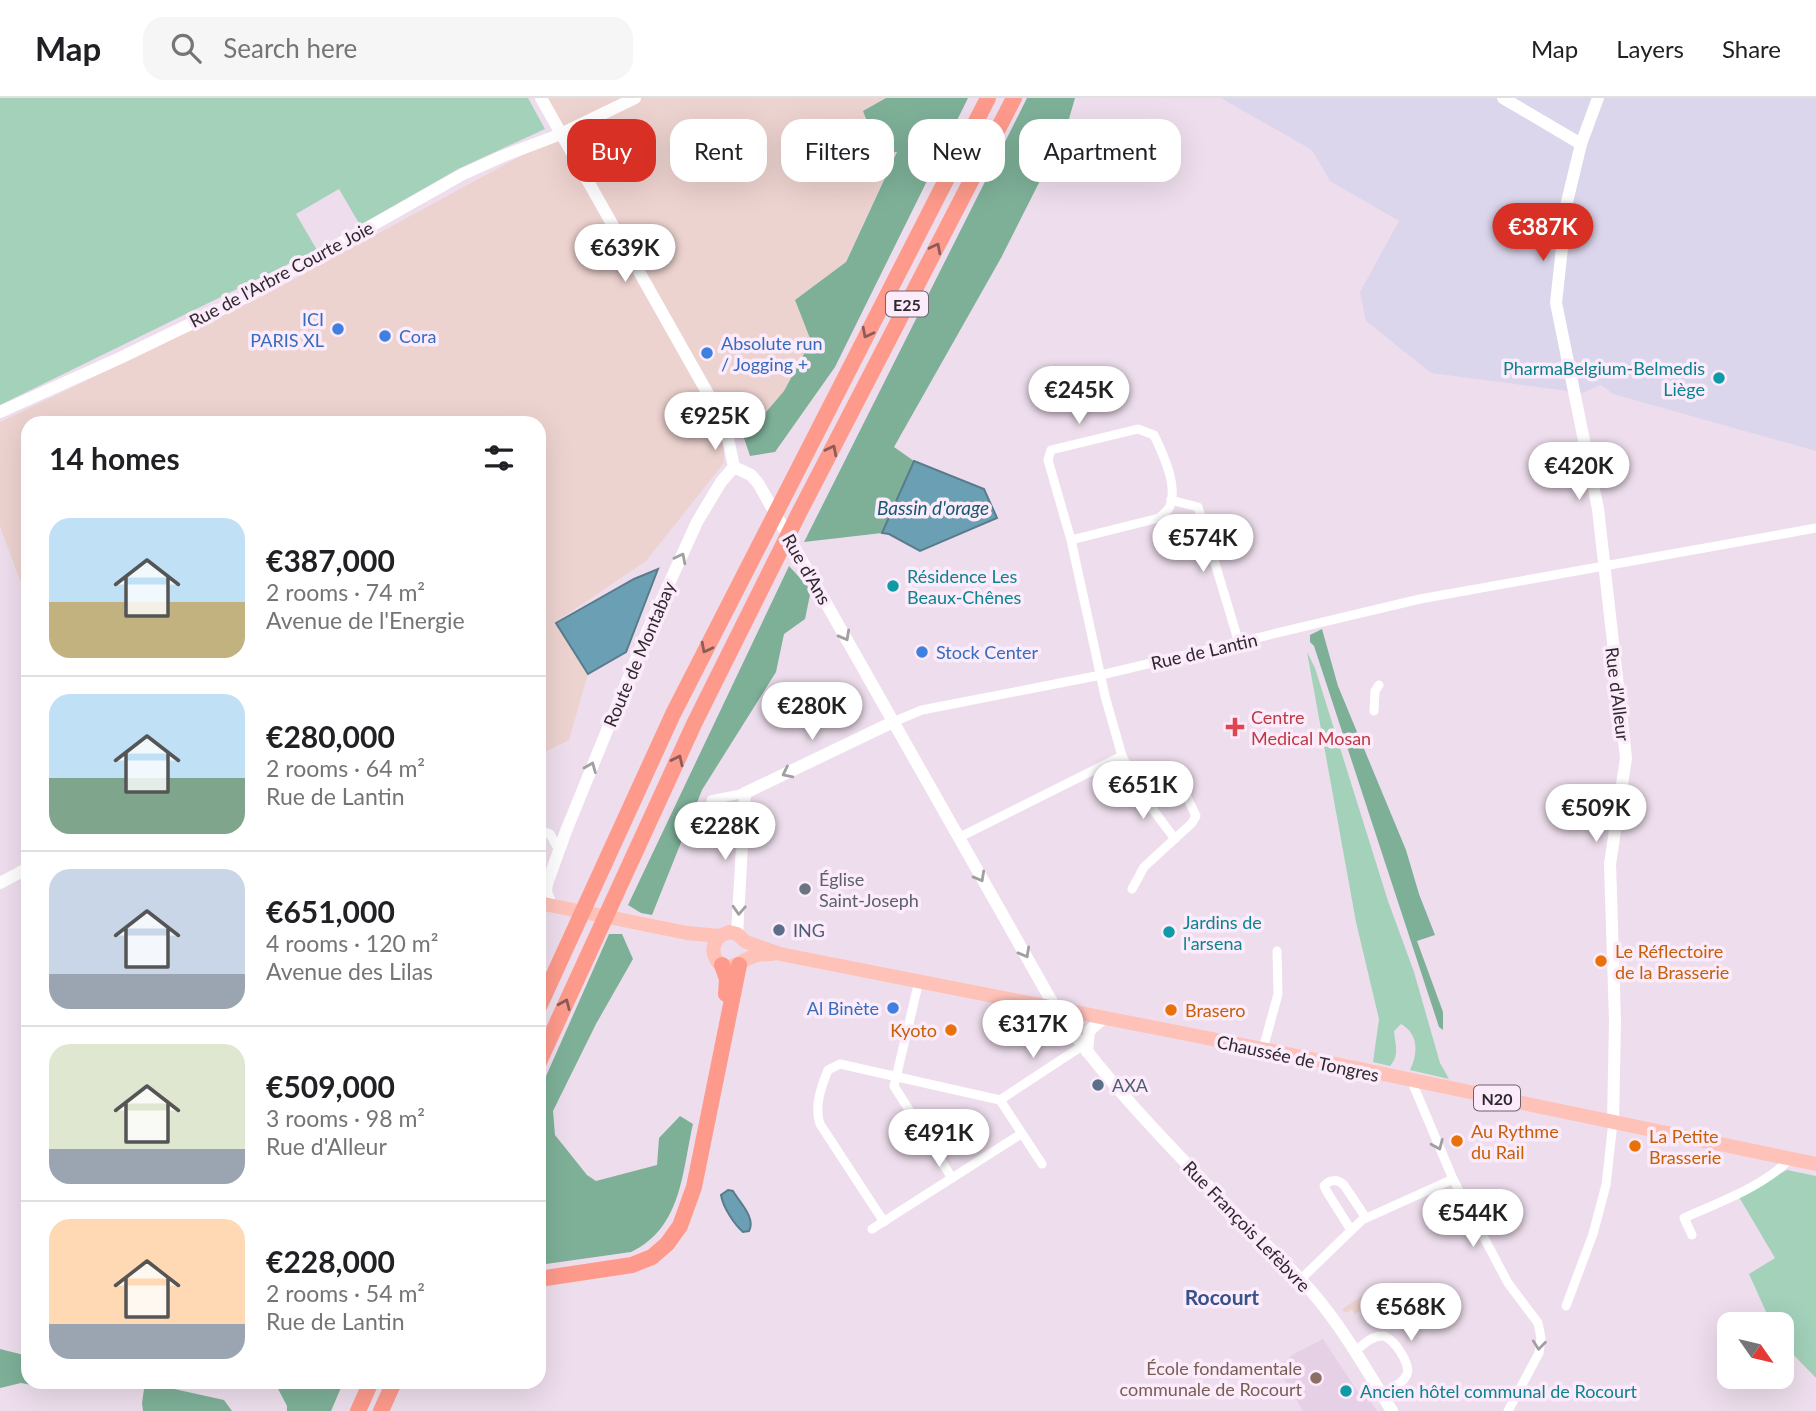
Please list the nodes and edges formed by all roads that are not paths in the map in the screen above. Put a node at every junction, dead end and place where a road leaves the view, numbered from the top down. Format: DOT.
graph roads {
  1 [pos="541,98"];
  2 [pos="635,98"];
  3 [pos="988,98"];
  4 [pos="1014,98"];
  5 [pos="1503,98"];
  6 [pos="1598,98"];
  7 [pos="561,134"];
  8 [pos="1581,144"];
  9 [pos="0,412"];
  10 [pos="734,467"];
  11 [pos="1171,500"];
  12 [pos="1816,528"];
  13 [pos="1071,540"];
  14 [pos="1603,566"];
  15 [pos="1239,643"];
  16 [pos="1101,675"];
  17 [pos="1379,685"];
  18 [pos="1374,711"];
  19 [pos="893,722"];
  20 [pos="1122,755"];
  21 [pos="1140,786"];
  22 [pos="745,793"];
  23 [pos="711,800"];
  24 [pos="546,833"];
  25 [pos="958,838"];
  26 [pos="1175,839"];
  27 [pos="559,850"];
  28 [pos="21,871"];
  29 [pos="0,883"];
  30 [pos="1132,889"];
  31 [pos="546,892"];
  32 [pos="546,904"];
  33 [pos="742,938"];
  34 [pos="717,942"];
  35 [pos="1277,951"];
  36 [pos="780,954"];
  37 [pos="741,964"];
  38 [pos="722,965"];
  39 [pos="919,981"];
  40 [pos="1043,987"];
  41 [pos="546,991"];
  42 [pos="1027,1002"];
  43 [pos="1056,1009"];
  44 [pos="1104,1018"];
  45 [pos="546,1047"];
  46 [pos="1084,1049"];
  47 [pos="1263,1049"];
  48 [pos="896,1076"];
  49 [pos="1412,1082"];
  50 [pos="1000,1100"];
  51 [pos="1613,1122"];
  52 [pos="1021,1134"];
  53 [pos="1790,1159"];
  54 [pos="1042,1164"];
  55 [pos="1816,1164"];
  56 [pos="952,1178"];
  57 [pos="1453,1180"];
  58 [pos="1366,1218"];
  59 [pos="884,1222"];
  60 [pos="872,1229"];
  61 [pos="1350,1230"];
  62 [pos="1692,1236"];
  63 [pos="546,1269"];
  64 [pos="546,1278"];
  65 [pos="1300,1280"];
  66 [pos="1566,1306"];
  67 [pos="1354,1352"];
  68 [pos="368,1389"];
  69 [pos="391,1389"];
  70 [pos="1382,1396"];
  71 [pos="358,1411"];
  72 [pos="381,1411"];
  73 [pos="1392,1411"];
  74 [pos="1508,1411"];
  1 -- 7 [label="street"];
  2 -- 7 [label="street, Rue de l'Arbre Courte Joie"];
  3 -- 41 [label="highway, E25, one-way"];
  45 -- 4 [label="highway, E25, one-way"];
  5 -- 8 [label="street"];
  6 -- 8 [label="street, Rue d'Alleur"];
  7 -- 9 [label="street, Rue de l'Arbre Courte Joie"];
  7 -- 10 [label="street"];
  8 -- 14 [label="street, Rue d'Alleur"];
  10 -- 19 [label="street, Rue d'Ans, one-way"];
  27 -- 10 [label="street, Route de Montabay, one-way"];
  11 -- 13 [label="street"];
  11 -- 13 [label="street"];
  11 -- 15 [label="street"];
  12 -- 14 [label="street, Rue de Lantin"];
  13 -- 16 [label="street"];
  14 -- 15 [label="street, Rue de Lantin"];
  14 -- 51 [label="street, Rue d'Alleur"];
  15 -- 16 [label="street, Rue de Lantin"];
  16 -- 19 [label="street, Rue de Lantin"];
  16 -- 20 [label="street"];
  17 -- 18 [label="street"];
  19 -- 22 [label="street, Rue de Lantin, one-way"];
  19 -- 25 [label="street, Rue d'Ans"];
  20 -- 21 [label="street"];
  20 -- 25 [label="street"];
  21 -- 26 [label="street"];
  21 -- 26 [label="street"];
  22 -- 23 [label="street"];
  22 -- 33 [label="street, one-way"];
  24 -- 27 [label="street"];
  25 -- 40 [label="street, Rue d'Ans, one-way"];
  26 -- 30 [label="street"];
  27 -- 31 [label="street, Route de Montabay"];
  28 -- 29 [label="street"];
  32 -- 34 [label="main road"];
  33 -- 34 [label="main road, Chaussée de Tongres / N20"];
  33 -- 36 [label="main road, Chaussée de Tongres / N20"];
  33 -- 37 [label="main road"];
  34 -- 38 [label="main road"];
  35 -- 47 [label="street"];
  36 -- 37 [label="main road, Chaussée de Tongres / N20"];
  36 -- 39 [label="main road, Chaussée de Tongres / N20"];
  37 -- 38 [label="main road, Chaussée de Tongres / N20"];
  37 -- 64 [label="highway"];
  38 -- 63 [label="highway"];
  39 -- 42 [label="main road, Chaussée de Tongres / N20"];
  39 -- 48 [label="street"];
  40 -- 42 [label="street"];
  40 -- 43 [label="street, Rue d'Ans"];
  42 -- 43 [label="main road, Chaussée de Tongres / N20"];
  43 -- 44 [label="main road, Chaussée de Tongres / N20"];
  43 -- 46 [label="street, Rue François Lefèbvre"];
  44 -- 46 [label="street"];
  44 -- 47 [label="main road, Chaussée de Tongres / N20"];
  46 -- 50 [label="street"];
  46 -- 65 [label="street, Rue François Lefèbvre"];
  47 -- 49 [label="main road, Chaussée de Tongres / N20"];
  48 -- 50 [label="street"];
  48 -- 56 [label="street"];
  48 -- 59 [label="street"];
  49 -- 51 [label="main road, Chaussée de Tongres / N20"];
  49 -- 57 [label="street, one-way"];
  50 -- 52 [label="street"];
  51 -- 53 [label="main road, Chaussée de Tongres / N20"];
  51 -- 66 [label="street"];
  52 -- 54 [label="street"];
  52 -- 56 [label="street"];
  53 -- 55 [label="main road, Chaussée de Tongres / N20"];
  53 -- 62 [label="street"];
  56 -- 59 [label="street"];
  57 -- 58 [label="street"];
  57 -- 74 [label="street, one-way"];
  58 -- 61 [label="street"];
  58 -- 61 [label="street"];
  59 -- 60 [label="street"];
  61 -- 65 [label="street"];
  65 -- 67 [label="street, Rue François Lefèbvre"];
  67 -- 70 [label="street, Rue François Lefèbvre"];
  67 -- 70 [label="street"];
  68 -- 71 [label="highway"];
  69 -- 72 [label="highway"];
  70 -- 73 [label="street, Rue François Lefèbvre"];
}
